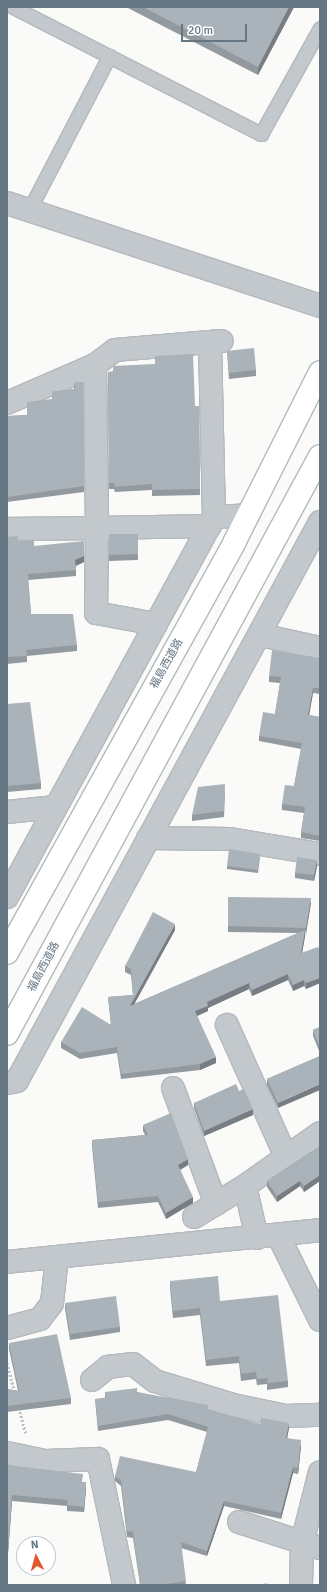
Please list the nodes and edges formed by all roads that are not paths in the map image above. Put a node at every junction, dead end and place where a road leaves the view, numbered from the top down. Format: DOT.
graph roads {
  1 [pos="14,7"];
  2 [pos="320,28"];
  3 [pos="109,56"];
  4 [pos="7,203"];
  5 [pos="29,210"];
  6 [pos="320,306"];
  7 [pos="95,365"];
  8 [pos="320,372"];
  9 [pos="7,403"];
  10 [pos="318,468"];
  11 [pos="248,515"];
  12 [pos="212,522"];
  13 [pos="319,526"];
  14 [pos="97,528"];
  15 [pos="7,529"];
  16 [pos="156,624"];
  17 [pos="261,635"];
  18 [pos="320,648"];
  19 [pos="56,808"];
  20 [pos="7,812"];
  21 [pos="148,838"];
  22 [pos="320,854"];
  23 [pos="7,897"];
  24 [pos="7,953"];
  25 [pos="227,1025"];
  26 [pos="7,1034"];
  27 [pos="7,1082"];
  28 [pos="173,1088"];
  29 [pos="320,1133"];
  30 [pos="286,1157"];
  31 [pos="245,1186"];
  32 [pos="216,1204"];
  33 [pos="194,1217"];
  34 [pos="320,1230"];
  35 [pos="267,1237"];
  36 [pos="57,1257"];
  37 [pos="7,1262"];
  38 [pos="320,1320"];
  39 [pos="7,1328"];
  40 [pos="92,1380"];
  41 [pos="320,1416"];
  42 [pos="7,1453"];
  43 [pos="320,1472"];
  44 [pos="239,1522"];
  45 [pos="311,1546"];
  46 [pos="124,1585"];
  47 [pos="301,1585"];
  1 -- 3 [label="lane"];
  2 -- 3 [label="lane"];
  3 -- 5 [label="lane"];
  4 -- 5 [label="street"];
  5 -- 6 [label="street"];
  7 -- 9 [label="street"];
  7 -- 12 [label="street"];
  7 -- 14 [label="street"];
  8 -- 11 [label="highway, 福島西道路"];
  10 -- 26 [label="highway, 福島西道路"];
  11 -- 12 [label="street"];
  11 -- 24 [label="highway, 福島西道路"];
  12 -- 14 [label="street"];
  12 -- 16 [label="street"];
  13 -- 17 [label="street"];
  14 -- 15 [label="street"];
  14 -- 16 [label="street"];
  16 -- 19 [label="street"];
  17 -- 18 [label="street"];
  17 -- 21 [label="street"];
  19 -- 20 [label="street"];
  19 -- 23 [label="street"];
  21 -- 22 [label="street"];
  21 -- 27 [label="street"];
  25 -- 30 [label="street"];
  28 -- 32 [label="street"];
  29 -- 30 [label="street"];
  30 -- 31 [label="street"];
  31 -- 32 [label="street"];
  31 -- 35 [label="street"];
  32 -- 33 [label="street"];
  34 -- 35 [label="street"];
  35 -- 36 [label="street"];
  35 -- 38 [label="street"];
  36 -- 37 [label="street"];
  36 -- 39 [label="street"];
  40 -- 41 [label="street"];
  42 -- 46 [label="street"];
  43 -- 45 [label="street"];
  44 -- 45 [label="street"];
  45 -- 47 [label="street"];
}
